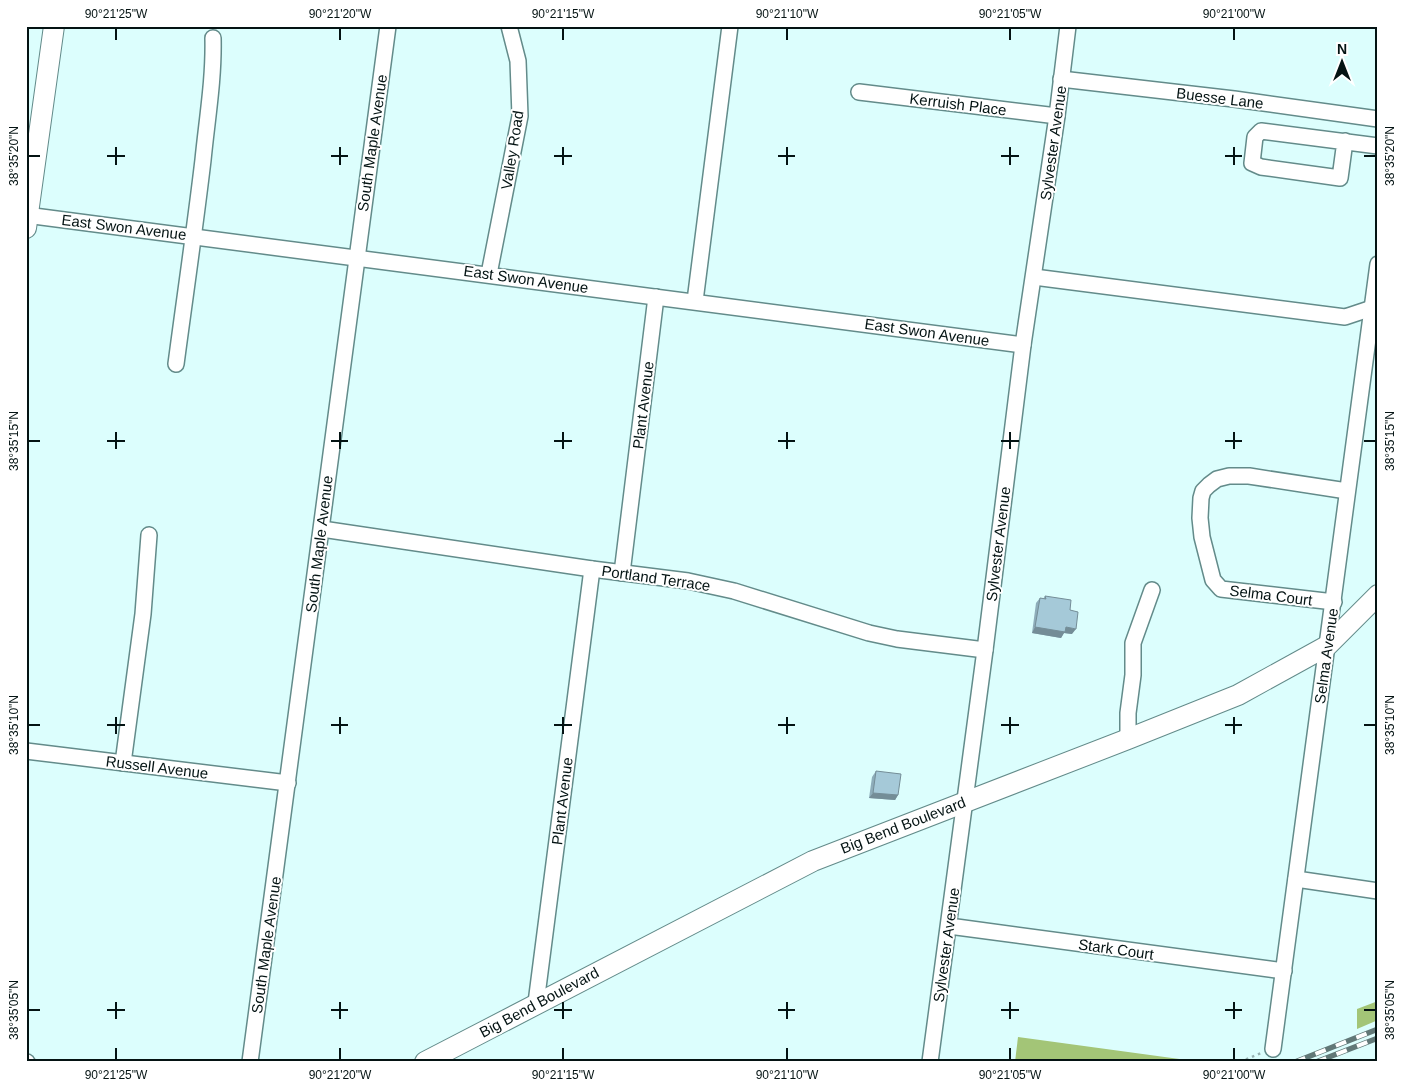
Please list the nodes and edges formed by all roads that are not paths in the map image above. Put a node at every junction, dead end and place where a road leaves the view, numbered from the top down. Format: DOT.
graph roads {
  1 [pos="54,26"];
  2 [pos="388,26"];
  3 [pos="509,26"];
  4 [pos="730,26"];
  5 [pos="1068,26"];
  6 [pos="213,38"];
  7 [pos="1061,79"];
  8 [pos="858,92"];
  9 [pos="1057,116"];
  10 [pos="1378,120"];
  11 [pos="1345,141"];
  12 [pos="1378,146"];
  13 [pos="27,219"];
  14 [pos="192,236"];
  15 [pos="356,257"];
  16 [pos="1378,264"];
  17 [pos="489,274"];
  18 [pos="1034,277"];
  19 [pos="656,297"];
  20 [pos="695,301"];
  21 [pos="1375,307"];
  22 [pos="1023,344"];
  23 [pos="176,364"];
  24 [pos="1347,490"];
  25 [pos="322,530"];
  26 [pos="149,535"];
  27 [pos="592,569"];
  28 [pos="622,572"];
  29 [pos="1152,590"];
  30 [pos="1378,594"];
  31 [pos="1334,602"];
  32 [pos="1328,646"];
  33 [pos="985,650"];
  34 [pos="1128,739"];
  35 [pos="26,750"];
  36 [pos="123,763"];
  37 [pos="288,783"];
  38 [pos="965,801"];
  39 [pos="1296,879"];
  40 [pos="1378,891"];
  41 [pos="949,926"];
  42 [pos="1284,971"];
  43 [pos="536,1003"];
  44 [pos="1273,1049"];
  45 [pos="250,1062"];
  46 [pos="425,1062"];
  47 [pos="930,1062"];
  1 -- 13 [label="main road"];
  2 -- 15 [label="street, South Maple Avenue"];
  3 -- 17 [label="street, Valley Road"];
  4 -- 20 [label="street"];
  5 -- 7 [label="street, Sylvester Avenue"];
  6 -- 14 [label="street"];
  7 -- 9 [label="street, Sylvester Avenue"];
  7 -- 10 [label="street, Buesse Lane"];
  8 -- 9 [label="street, Kerruish Place"];
  9 -- 18 [label="street, Sylvester Avenue"];
  11 -- 11 [label="street"];
  11 -- 12 [label="street"];
  13 -- 14 [label="street, East Swon Avenue"];
  14 -- 15 [label="street, East Swon Avenue"];
  14 -- 23 [label="street"];
  15 -- 17 [label="street, East Swon Avenue"];
  15 -- 25 [label="street, South Maple Avenue"];
  16 -- 21 [label="street, Selma Avenue"];
  17 -- 19 [label="street, East Swon Avenue"];
  18 -- 21 [label="street"];
  18 -- 22 [label="street, Sylvester Avenue"];
  19 -- 20 [label="street, East Swon Avenue"];
  19 -- 28 [label="street, Plant Avenue"];
  20 -- 22 [label="street, East Swon Avenue"];
  21 -- 24 [label="street, Selma Avenue"];
  22 -- 33 [label="street, Sylvester Avenue"];
  24 -- 31 [label="street, Selma Avenue"];
  24 -- 31 [label="street, Selma Court"];
  25 -- 27 [label="street, Portland Terrace"];
  25 -- 37 [label="street, South Maple Avenue"];
  26 -- 36 [label="street"];
  27 -- 28 [label="street, Portland Terrace"];
  27 -- 43 [label="street, Plant Avenue"];
  28 -- 33 [label="street, Portland Terrace"];
  29 -- 34 [label="street"];
  30 -- 32 [label="main road, Big Bend Boulevard"];
  31 -- 32 [label="street, Selma Avenue"];
  32 -- 34 [label="main road, Big Bend Boulevard"];
  32 -- 39 [label="street, Selma Avenue"];
  33 -- 38 [label="street, Sylvester Avenue"];
  34 -- 38 [label="main road, Big Bend Boulevard"];
  35 -- 36 [label="street, Russell Avenue"];
  36 -- 37 [label="street, Russell Avenue"];
  37 -- 45 [label="street, South Maple Avenue"];
  38 -- 41 [label="street, Sylvester Avenue"];
  38 -- 43 [label="main road, Big Bend Boulevard"];
  39 -- 40 [label="street"];
  39 -- 42 [label="street, Selma Avenue"];
  41 -- 42 [label="street, Stark Court"];
  41 -- 47 [label="street, Sylvester Avenue"];
  42 -- 44 [label="street, Selma Avenue"];
  43 -- 46 [label="main road, Big Bend Boulevard"];
}
